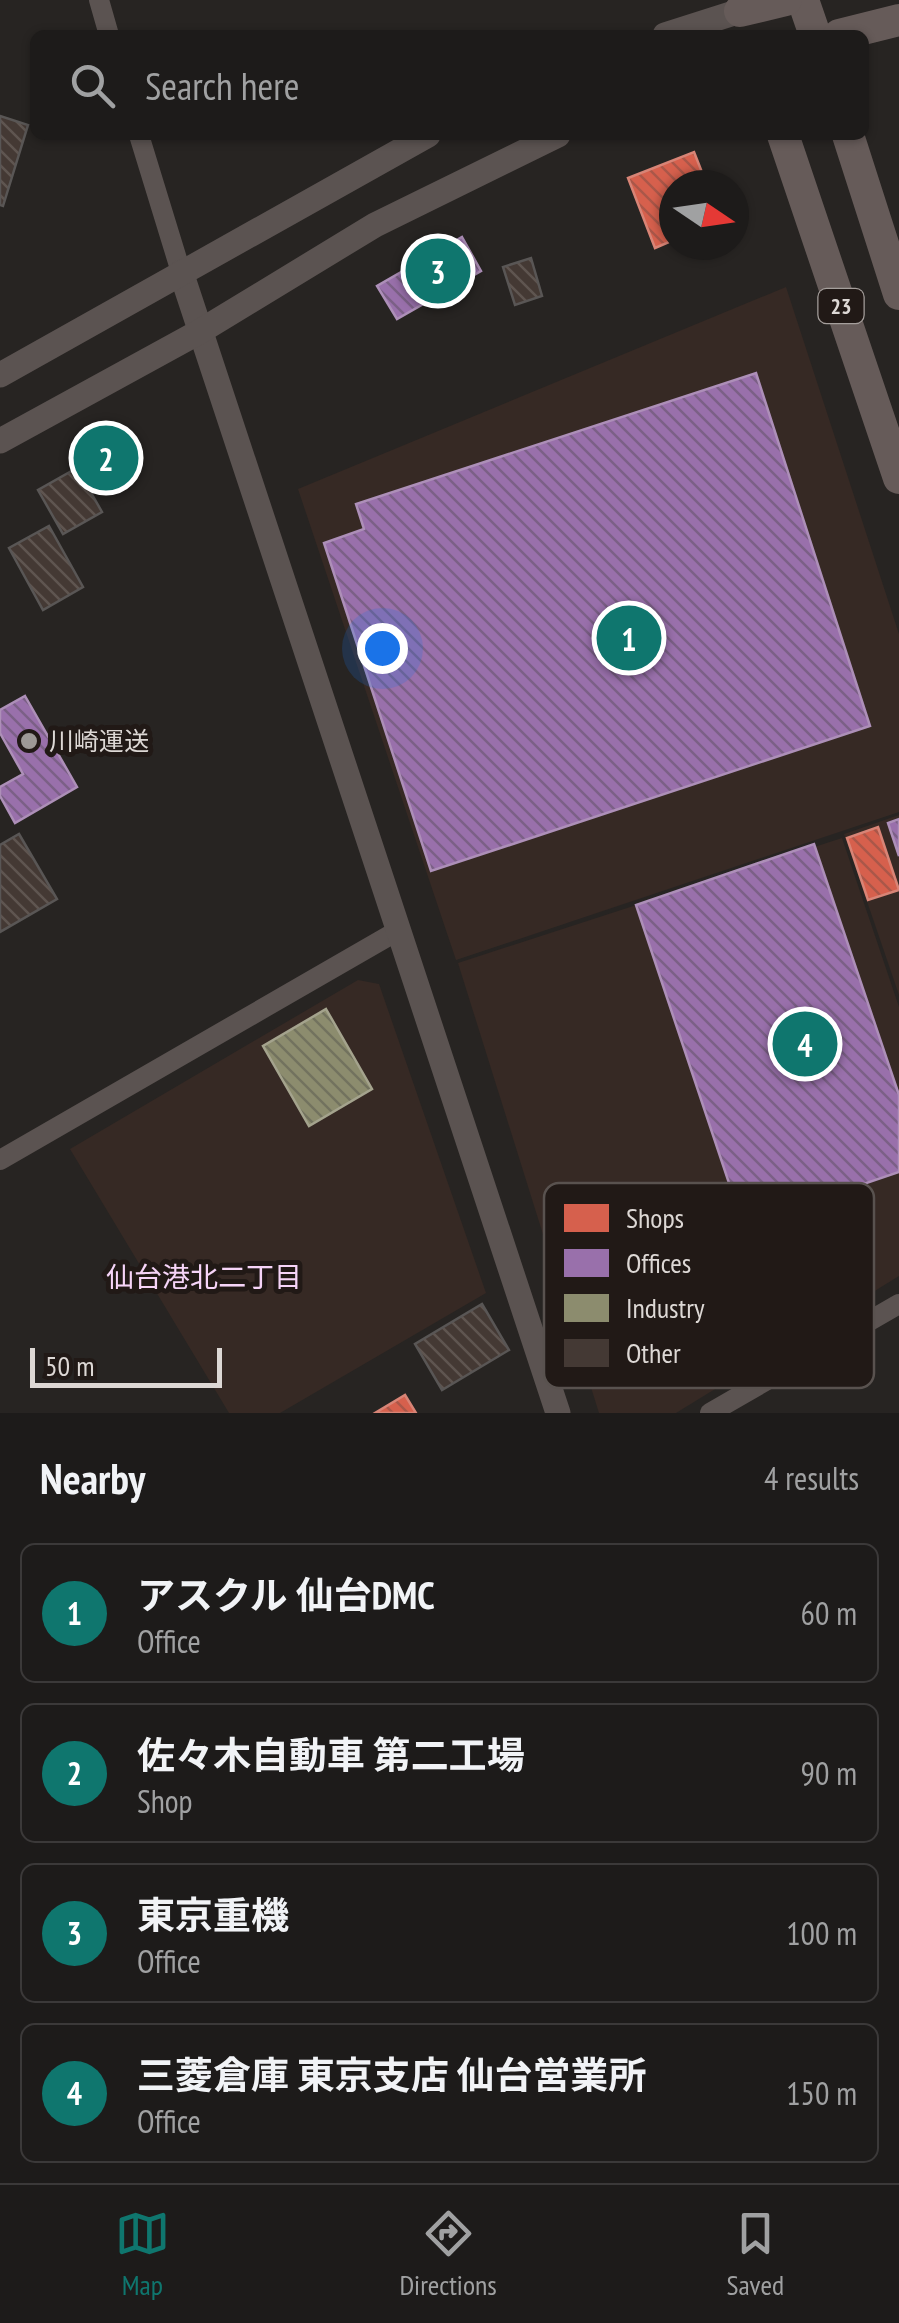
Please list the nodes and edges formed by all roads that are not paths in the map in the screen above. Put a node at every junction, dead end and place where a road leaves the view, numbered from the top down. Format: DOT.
graph roads {
  1 [pos="98,0"];
  2 [pos="786,0"];
  3 [pos="803,0"];
  4 [pos="742,15"];
  5 [pos="899,20"];
  6 [pos="107,30"];
  7 [pos="685,30"];
  8 [pos="813,30"];
  9 [pos="859,30"];
  10 [pos="140,140"];
  11 [pos="419,140"];
  12 [pos="548,140"];
  13 [pos="785,140"];
  14 [pos="850,140"];
  15 [pos="180,272"];
  16 [pos="899,294"];
  17 [pos="199,332"];
  18 [pos="0,375"];
  19 [pos="0,442"];
  20 [pos="899,478"];
  21 [pos="399,930"];
  22 [pos="0,1160"];
  23 [pos="899,1304"];
  24 [pos="874,1318"];
  25 [pos="544,1370"];
  26 [pos="550,1388"];
  27 [pos="753,1388"];
  28 [pos="558,1413"];
  29 [pos="710,1413"];
  1 -- 6 [label="street"];
  2 -- 4 [label="main road"];
  3 -- 8 [label="main road"];
  4 -- 7 [label="street"];
  5 -- 9 [label="main road"];
  10 -- 15 [label="street"];
  11 -- 15 [label="street"];
  12 -- 17 [label="street"];
  13 -- 20 [label="main road, 23"];
  14 -- 16 [label="main road, 23"];
  15 -- 17 [label="street"];
  15 -- 18 [label="street"];
  17 -- 19 [label="street"];
  17 -- 21 [label="street"];
  21 -- 22 [label="street"];
  21 -- 25 [label="street"];
  23 -- 24 [label="street"];
  26 -- 28 [label="street"];
  27 -- 29 [label="street"];
}
